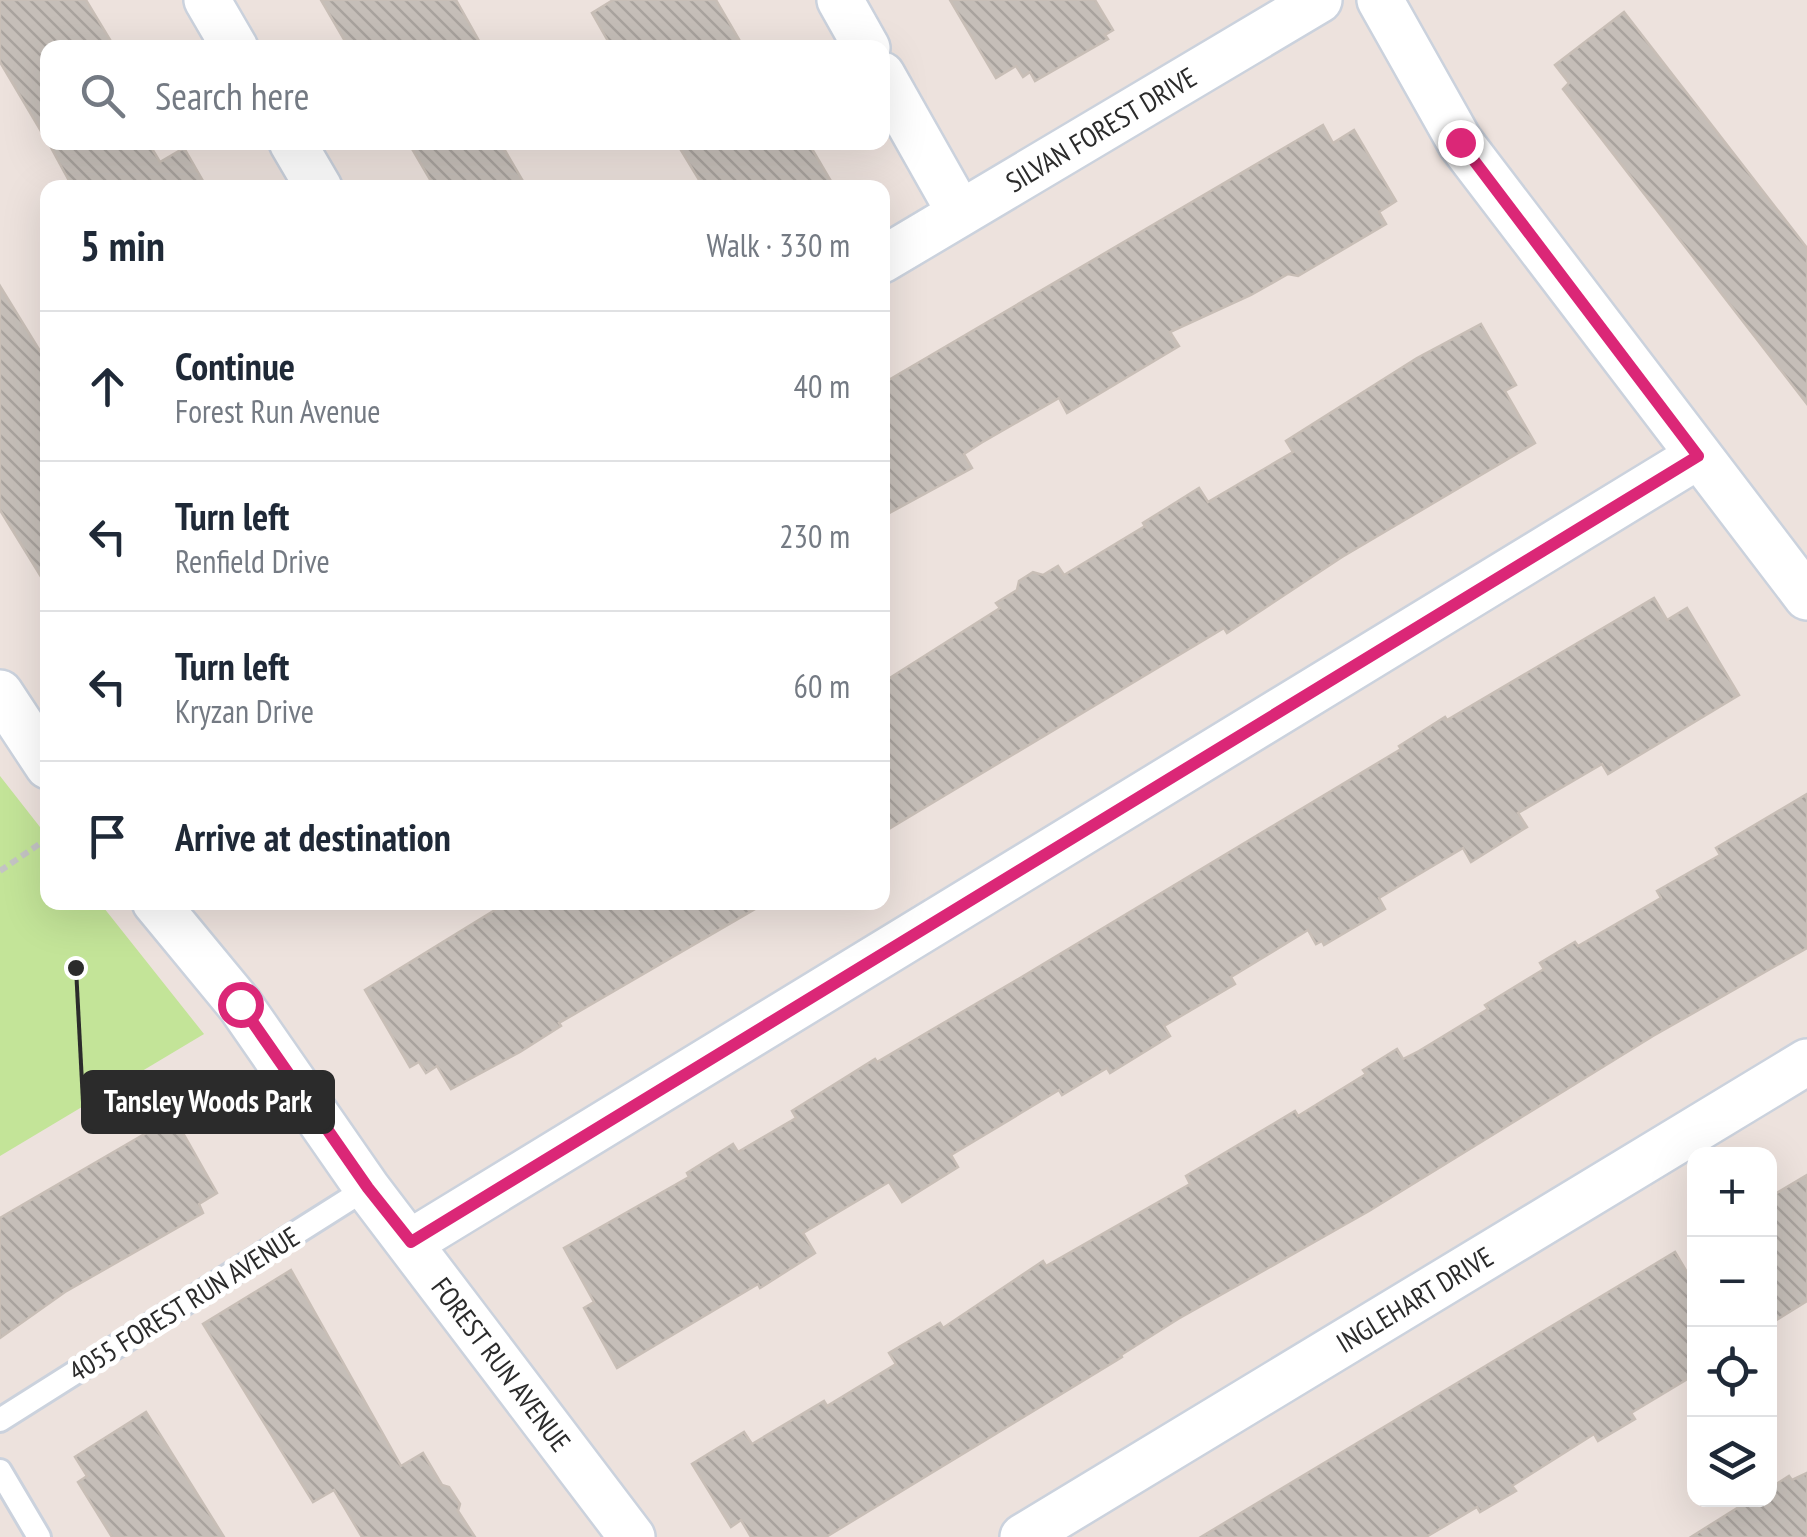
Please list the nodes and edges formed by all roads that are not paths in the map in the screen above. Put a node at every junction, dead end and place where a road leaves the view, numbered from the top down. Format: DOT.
graph roads {
  1 [pos="207,0"];
  2 [pos="840,0"];
  3 [pos="1319,0"];
  4 [pos="1380,0"];
  5 [pos="230,40"];
  6 [pos="862,40"];
  7 [pos="890,89"];
  8 [pos="297,150"];
  9 [pos="314,180"];
  10 [pos="960,212"];
  11 [pos="890,255"];
  12 [pos="1698,456"];
  13 [pos="1807,597"];
  14 [pos="0,693"];
  15 [pos="40,754"];
  16 [pos="163,910"];
  17 [pos="1807,1062"];
  18 [pos="368,1188"];
  19 [pos="411,1242"];
  20 [pos="0,1420"];
  21 [pos="0,1471"];
  22 [pos="39,1537"];
  23 [pos="632,1537"];
  24 [pos="1023,1537"];
  1 -- 5 [label="street"];
  2 -- 6 [label="street"];
  3 -- 10 [label="street, SILVAN FOREST DRIVE"];
  4 -- 12 [label="street"];
  7 -- 10 [label="street"];
  8 -- 9 [label="street"];
  10 -- 11 [label="street, SILVAN FOREST DRIVE"];
  12 -- 13 [label="street"];
  12 -- 19 [label="street"];
  14 -- 15 [label="street"];
  16 -- 18 [label="street, FOREST RUN AVENUE"];
  17 -- 24 [label="street, INGLEHART DRIVE"];
  18 -- 19 [label="street, FOREST RUN AVENUE"];
  18 -- 20 [label="lane, 4055 FOREST RUN AVENUE"];
  19 -- 23 [label="street, FOREST RUN AVENUE"];
  21 -- 22 [label="lane"];
}
